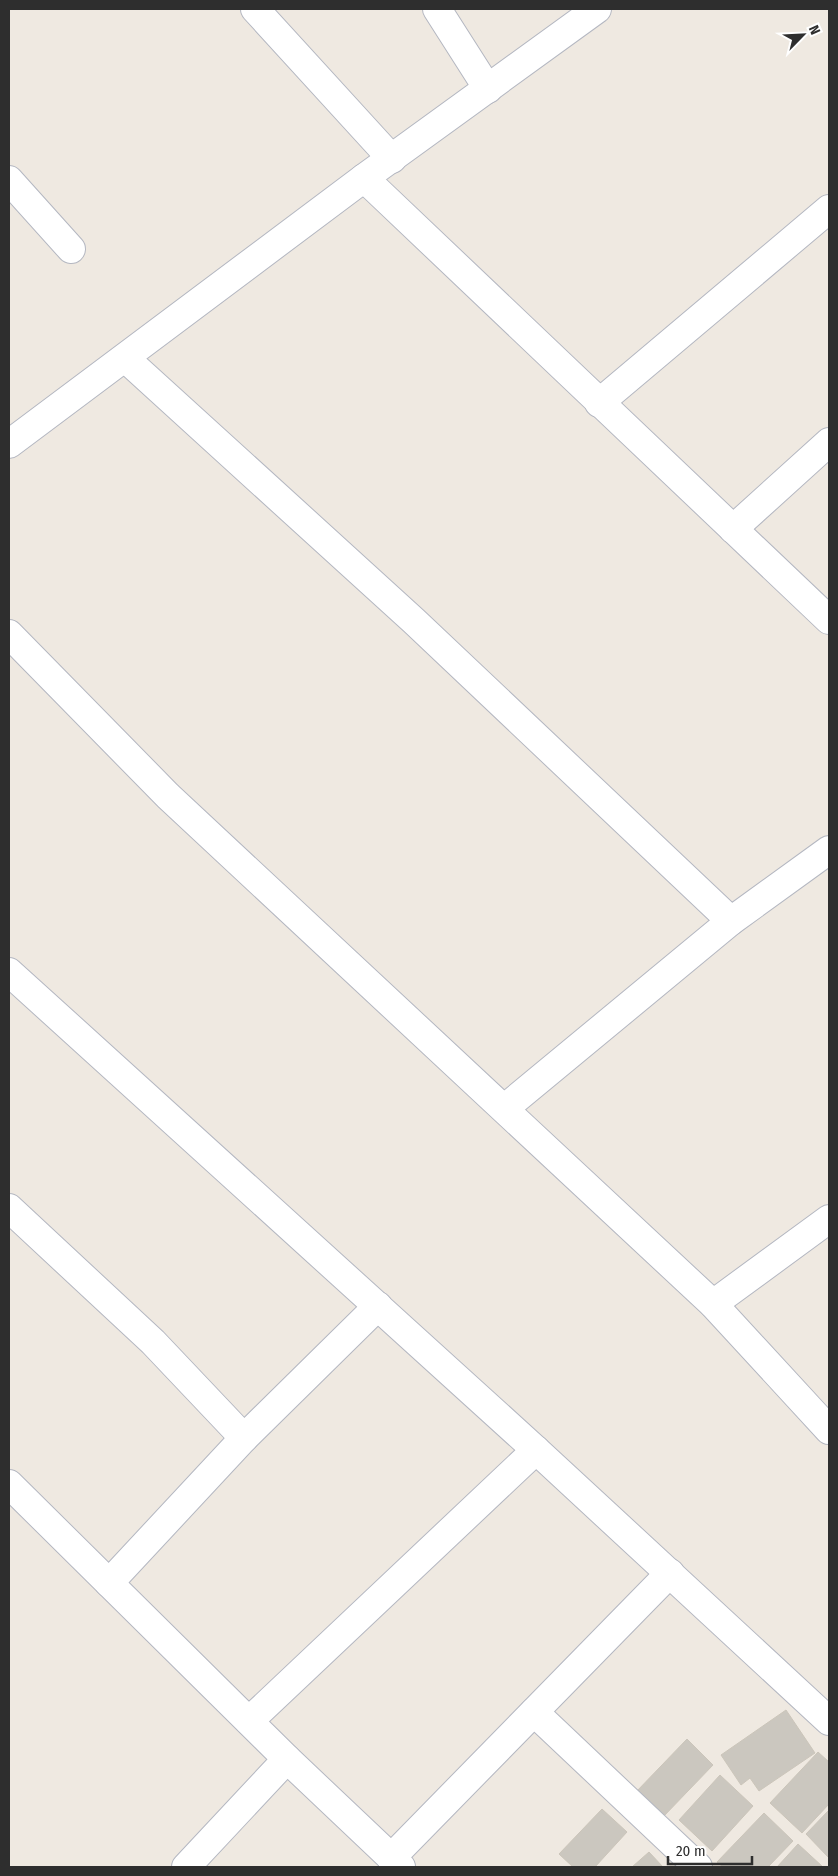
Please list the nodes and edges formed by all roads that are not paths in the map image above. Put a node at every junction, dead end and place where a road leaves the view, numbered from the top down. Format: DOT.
graph roads {
  1 [pos="255,9"];
  2 [pos="437,9"];
  3 [pos="597,9"];
  4 [pos="488,89"];
  5 [pos="392,159"];
  6 [pos="364,178"];
  7 [pos="9,180"];
  8 [pos="829,209"];
  9 [pos="70,249"];
  10 [pos="125,358"];
  11 [pos="599,403"];
  12 [pos="829,442"];
  13 [pos="9,444"];
  14 [pos="733,529"];
  15 [pos="829,620"];
  16 [pos="9,634"];
  17 [pos="829,850"];
  18 [pos="731,921"];
  19 [pos="9,972"];
  20 [pos="505,1108"];
  21 [pos="9,1208"];
  22 [pos="829,1219"];
  23 [pos="713,1304"];
  24 [pos="378,1306"];
  25 [pos="829,1430"];
  26 [pos="244,1438"];
  27 [pos="536,1450"];
  28 [pos="11,1490"];
  29 [pos="670,1573"];
  30 [pos="109,1583"];
  31 [pos="534,1712"];
  32 [pos="249,1721"];
  33 [pos="829,1721"];
  34 [pos="287,1759"];
  35 [pos="396,1862"];
  36 [pos="186,1867"];
  37 [pos="698,1867"];
  1 -- 5 [label="street"];
  2 -- 4 [label="street"];
  3 -- 4 [label="street"];
  4 -- 5 [label="street"];
  5 -- 6 [label="street"];
  6 -- 10 [label="street"];
  6 -- 11 [label="street"];
  7 -- 9 [label="street"];
  8 -- 11 [label="street"];
  10 -- 13 [label="street"];
  10 -- 18 [label="street"];
  11 -- 14 [label="street"];
  12 -- 14 [label="street"];
  14 -- 15 [label="street"];
  16 -- 20 [label="street"];
  17 -- 18 [label="street"];
  18 -- 20 [label="street"];
  19 -- 24 [label="street"];
  20 -- 23 [label="street"];
  21 -- 26 [label="street"];
  22 -- 23 [label="street"];
  23 -- 25 [label="street"];
  24 -- 26 [label="street"];
  24 -- 27 [label="street"];
  26 -- 30 [label="street"];
  27 -- 29 [label="street"];
  27 -- 32 [label="street"];
  28 -- 30 [label="street"];
  29 -- 31 [label="street"];
  29 -- 33 [label="street"];
  30 -- 32 [label="street"];
  31 -- 35 [label="street"];
  31 -- 37 [label="street"];
  32 -- 34 [label="street"];
  34 -- 35 [label="street"];
  34 -- 36 [label="street"];
}
